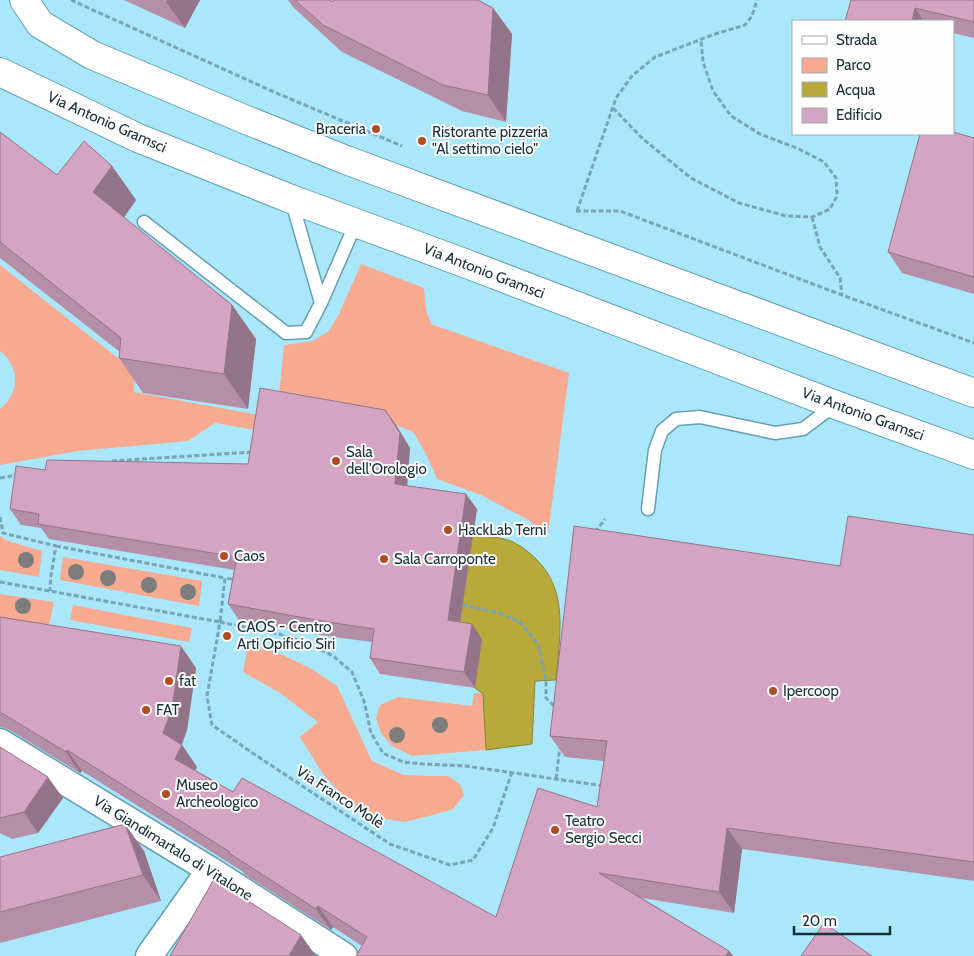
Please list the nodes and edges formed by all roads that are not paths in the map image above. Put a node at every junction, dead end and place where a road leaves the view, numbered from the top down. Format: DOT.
graph roads {
  1 [pos="24,0"];
  2 [pos="0,72"];
  3 [pos="291,199"];
  4 [pos="144,222"];
  5 [pos="356,223"];
  6 [pos="321,303"];
  7 [pos="974,393"];
  8 [pos="836,405"];
  9 [pos="974,455"];
  10 [pos="648,509"];
  11 [pos="0,742"];
  12 [pos="136,824"];
  13 [pos="100,833"];
  14 [pos="210,870"];
  15 [pos="149,956"];
  16 [pos="344,956"];
  1 -- 7 [label="street"];
  2 -- 3 [label="street, Via Antonio Gramsci"];
  3 -- 5 [label="street, Via Antonio Gramsci"];
  3 -- 6 [label="lane"];
  4 -- 6 [label="lane"];
  5 -- 6 [label="lane"];
  5 -- 8 [label="street, Via Antonio Gramsci"];
  8 -- 9 [label="street, Via Antonio Gramsci"];
  8 -- 10 [label="lane"];
  11 -- 12 [label="street, Via Giandimartalo di Vitalone"];
  12 -- 13 [label="street"];
  12 -- 14 [label="street, Via Giandimartalo di Vitalone"];
  14 -- 15 [label="street"];
  14 -- 16 [label="street, Via Giandimartalo di Vitalone"];
}
